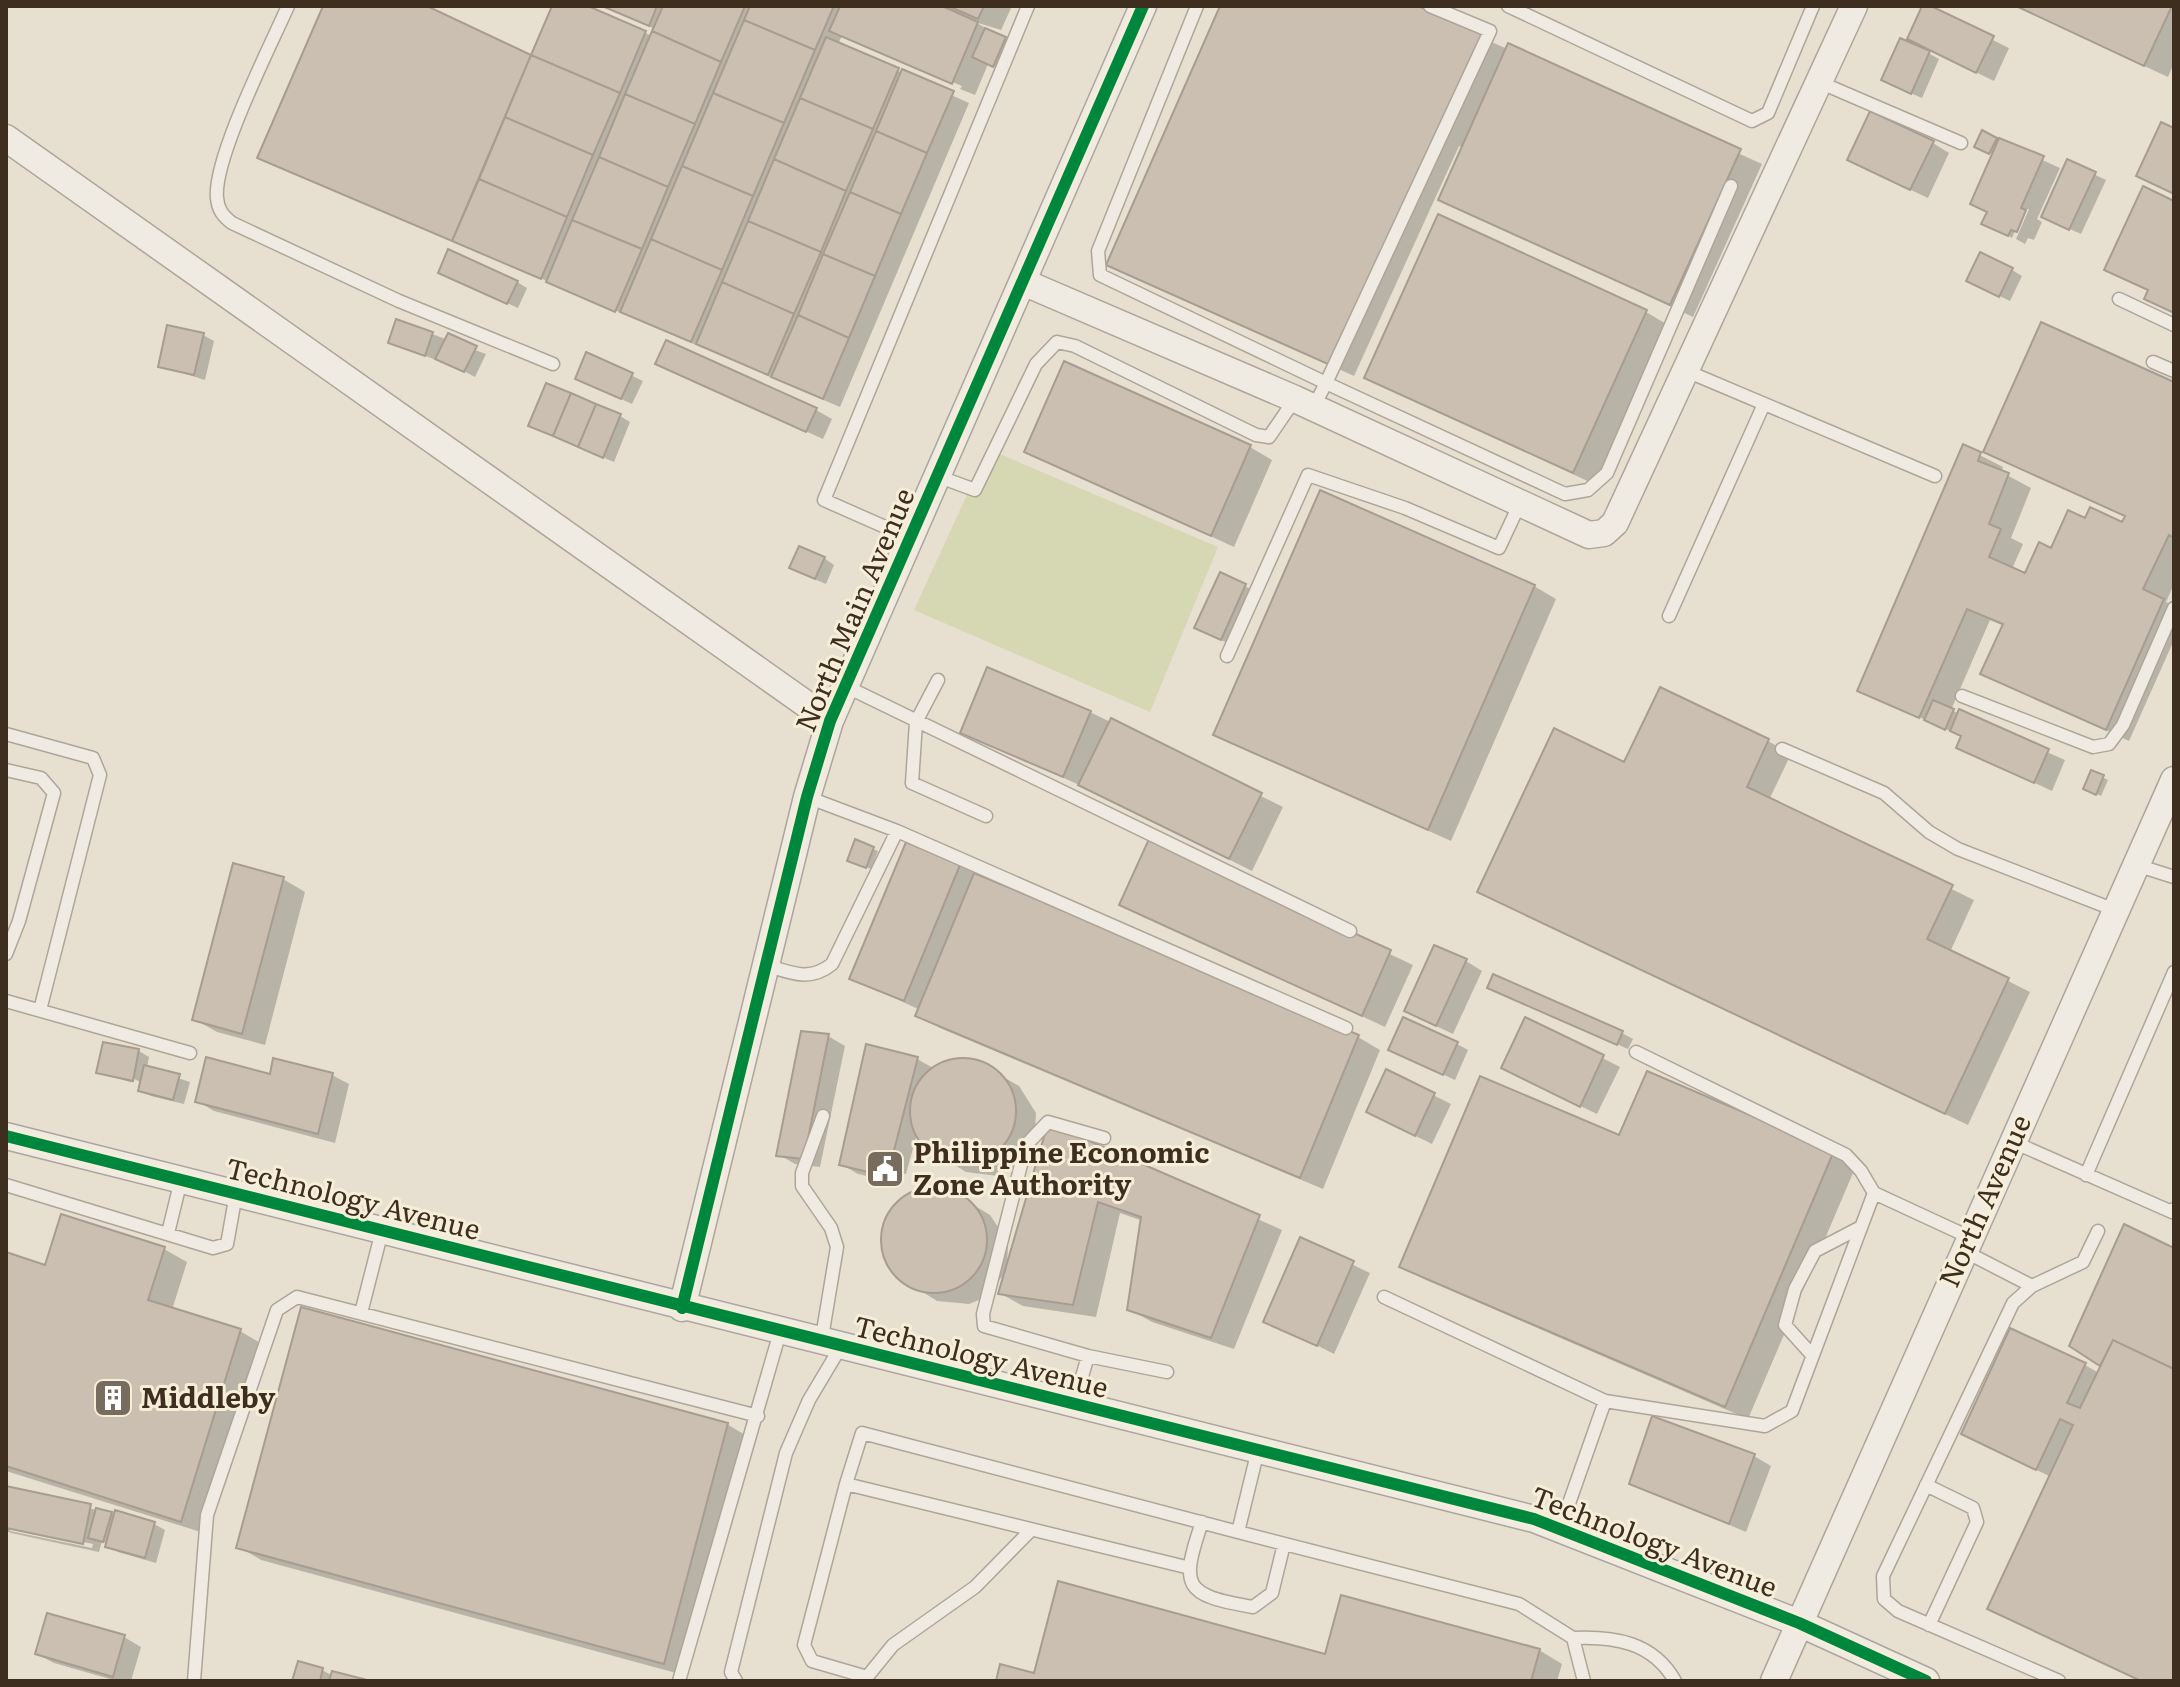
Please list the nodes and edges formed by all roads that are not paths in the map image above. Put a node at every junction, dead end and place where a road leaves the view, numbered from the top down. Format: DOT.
graph roads {
  1 [pos="288,6"];
  2 [pos="1028,6"];
  3 [pos="1143,6"];
  4 [pos="1197,6"];
  5 [pos="1430,6"];
  6 [pos="1508,6"];
  7 [pos="1813,6"];
  8 [pos="1854,6"];
  9 [pos="1819,82"];
  10 [pos="6,138"];
  11 [pos="1961,143"];
  12 [pos="1731,186"];
  13 [pos="1023,282"];
  14 [pos="2119,299"];
  15 [pos="2174,325"];
  16 [pos="2153,362"];
  17 [pos="553,364"];
  18 [pos="1684,370"];
  19 [pos="2174,371"];
  20 [pos="1326,383"];
  21 [pos="1304,403"];
  22 [pos="1764,404"];
  23 [pos="937,476"];
  24 [pos="1935,476"];
  25 [pos="1521,501"];
  26 [pos="910,538"];
  27 [pos="2174,608"];
  28 [pos="1669,616"];
  29 [pos="1227,656"];
  30 [pos="938,680"];
  31 [pos="845,686"];
  32 [pos="1962,696"];
  33 [pos="830,721"];
  34 [pos="916,722"];
  35 [pos="6,734"];
  36 [pos="1782,749"];
  37 [pos="6,770"];
  38 [pos="2174,780"];
  39 [pos="807,797"];
  40 [pos="986,816"];
  41 [pos="897,831"];
  42 [pos="2136,865"];
  43 [pos="2174,877"];
  44 [pos="2115,910"];
  45 [pos="1350,931"];
  46 [pos="6,954"];
  47 [pos="766,965"];
  48 [pos="2174,972"];
  49 [pos="6,1001"];
  50 [pos="40,1010"];
  51 [pos="1346,1028"];
  52 [pos="1636,1052"];
  53 [pos="190,1053"];
  54 [pos="823,1116"];
  55 [pos="6,1136"];
  56 [pos="1104,1138"];
  57 [pos="2011,1141"];
  58 [pos="2086,1175"];
  59 [pos="181,1180"];
  60 [pos="6,1185"];
  61 [pos="1874,1193"];
  62 [pos="236,1194"];
  63 [pos="2174,1209"];
  64 [pos="1861,1227"];
  65 [pos="382,1231"];
  66 [pos="2098,1231"];
  67 [pos="168,1233"];
  68 [pos="1966,1244"];
  69 [pos="2032,1286"];
  70 [pos="1384,1297"];
  71 [pos="682,1308"];
  72 [pos="361,1313"];
  73 [pos="780,1332"];
  74 [pos="830,1345"];
  75 [pos="1812,1355"];
  76 [pos="1088,1356"];
  77 [pos="1167,1372"];
  78 [pos="1605,1401"];
  79 [pos="1074,1404"];
  80 [pos="758,1416"];
  81 [pos="1258,1450"];
  82 [pos="846,1484"];
  83 [pos="1926,1485"];
  84 [pos="1202,1522"];
  85 [pos="1560,1529"];
  86 [pos="1031,1530"];
  87 [pos="1238,1532"];
  88 [pos="1284,1544"];
  89 [pos="1186,1567"];
  90 [pos="1799,1623"];
  91 [pos="1929,1625"];
  92 [pos="1573,1638"];
  93 [pos="867,1679"];
  94 [pos="194,1681"];
  95 [pos="679,1681"];
  96 [pos="736,1681"];
  97 [pos="1584,1681"];
  98 [pos="1675,1681"];
  99 [pos="1774,1681"];
  100 [pos="1926,1681"];
  101 [pos="2059,1681"];
  1 -- 17 [label="lane"];
  2 -- 26 [label="lane"];
  3 -- 13 [label="street, North Main Avenue"];
  4 -- 20 [label="lane"];
  5 -- 20 [label="lane"];
  6 -- 7 [label="lane"];
  8 -- 9 [label="street"];
  9 -- 11 [label="lane"];
  9 -- 18 [label="street"];
  10 -- 33 [label="street"];
  12 -- 20 [label="lane"];
  13 -- 21 [label="street"];
  13 -- 23 [label="street, North Main Avenue"];
  14 -- 15 [label="lane"];
  16 -- 19 [label="lane"];
  18 -- 22 [label="lane"];
  18 -- 25 [label="street"];
  20 -- 21 [label="lane"];
  21 -- 23 [label="lane"];
  21 -- 25 [label="street"];
  22 -- 24 [label="lane"];
  22 -- 28 [label="lane"];
  23 -- 26 [label="street, North Main Avenue"];
  25 -- 29 [label="lane"];
  26 -- 31 [label="street, North Main Avenue"];
  27 -- 32 [label="lane"];
  30 -- 34 [label="lane"];
  31 -- 33 [label="street, North Main Avenue"];
  31 -- 34 [label="lane"];
  33 -- 39 [label="street, North Main Avenue"];
  34 -- 40 [label="lane"];
  34 -- 45 [label="lane"];
  35 -- 50 [label="lane"];
  36 -- 44 [label="lane"];
  37 -- 46 [label="lane"];
  38 -- 42 [label="street, North Avenue"];
  39 -- 41 [label="lane"];
  39 -- 47 [label="street, North Main Avenue"];
  41 -- 47 [label="lane"];
  41 -- 51 [label="lane"];
  42 -- 43 [label="lane"];
  42 -- 44 [label="street, North Avenue"];
  44 -- 57 [label="street, North Avenue"];
  47 -- 71 [label="street, North Main Avenue"];
  48 -- 58 [label="lane"];
  49 -- 50 [label="lane"];
  50 -- 53 [label="lane"];
  52 -- 61 [label="lane"];
  54 -- 74 [label="lane"];
  55 -- 59 [label="street, Technology Avenue"];
  56 -- 76 [label="lane"];
  57 -- 58 [label="lane"];
  57 -- 68 [label="street, North Avenue"];
  58 -- 63 [label="lane"];
  59 -- 62 [label="street, Technology Avenue"];
  59 -- 67 [label="lane"];
  60 -- 67 [label="lane"];
  61 -- 64 [label="lane"];
  61 -- 68 [label="lane"];
  62 -- 65 [label="street, Technology Avenue"];
  62 -- 67 [label="lane"];
  64 -- 75 [label="lane"];
  64 -- 75 [label="lane"];
  65 -- 71 [label="street, Technology Avenue"];
  65 -- 72 [label="lane"];
  66 -- 69 [label="lane"];
  68 -- 69 [label="lane"];
  68 -- 90 [label="street, North Avenue"];
  69 -- 83 [label="lane"];
  70 -- 78 [label="lane"];
  71 -- 73 [label="street, Technology Avenue"];
  72 -- 80 [label="lane"];
  72 -- 94 [label="lane"];
  73 -- 74 [label="street, Technology Avenue"];
  73 -- 80 [label="lane"];
  74 -- 79 [label="street, Technology Avenue"];
  74 -- 96 [label="lane"];
  75 -- 78 [label="lane"];
  76 -- 77 [label="lane"];
  76 -- 79 [label="lane"];
  78 -- 85 [label="lane"];
  79 -- 81 [label="street, Technology Avenue"];
  80 -- 95 [label="lane"];
  81 -- 85 [label="street, Technology Avenue"];
  81 -- 87 [label="lane"];
  82 -- 84 [label="lane"];
  82 -- 86 [label="lane"];
  82 -- 93 [label="lane"];
  83 -- 91 [label="lane"];
  83 -- 91 [label="lane"];
  84 -- 87 [label="lane"];
  84 -- 89 [label="lane"];
  85 -- 90 [label="street, Technology Avenue"];
  86 -- 89 [label="lane"];
  86 -- 93 [label="lane"];
  87 -- 88 [label="lane"];
  88 -- 89 [label="lane"];
  88 -- 92 [label="lane"];
  90 -- 99 [label="street, North Avenue"];
  90 -- 100 [label="street, Technology Avenue"];
  91 -- 101 [label="lane"];
  92 -- 97 [label="lane"];
  92 -- 98 [label="lane"];
}
